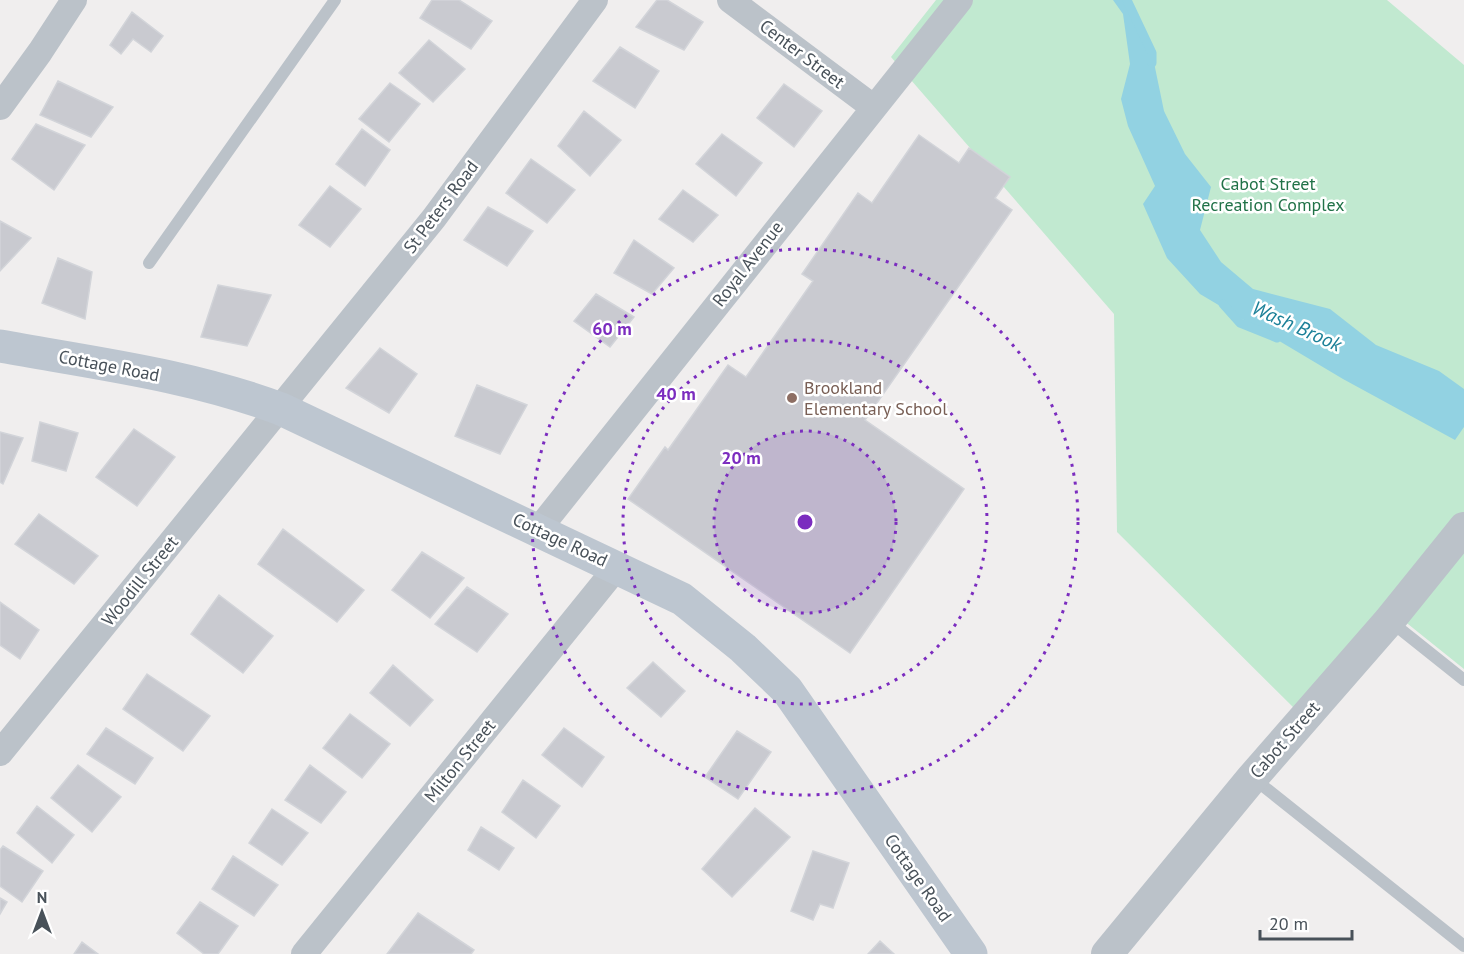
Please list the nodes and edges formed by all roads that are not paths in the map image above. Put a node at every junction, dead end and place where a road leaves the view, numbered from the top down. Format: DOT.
graph roads {
  1 [pos="74,0"];
  2 [pos="335,0"];
  3 [pos="595,0"];
  4 [pos="730,0"];
  5 [pos="960,0"];
  6 [pos="0,107"];
  7 [pos="873,107"];
  8 [pos="149,263"];
  9 [pos="0,346"];
  10 [pos="281,409"];
  11 [pos="1464,528"];
  12 [pos="538,530"];
  13 [pos="617,567"];
  14 [pos="1389,621"];
  15 [pos="1464,680"];
  16 [pos="0,753"];
  17 [pos="1252,778"];
  18 [pos="1464,946"];
  19 [pos="304,954"];
  20 [pos="971,954"];
  21 [pos="1107,954"];
  1 -- 6 [label="street"];
  2 -- 8 [label="lane"];
  3 -- 10 [label="street, St Peters Road"];
  4 -- 7 [label="street, Center Street"];
  5 -- 7 [label="street, Royal Avenue"];
  7 -- 12 [label="street, Royal Avenue"];
  9 -- 10 [label="main road, Cottage Road"];
  10 -- 12 [label="main road, Cottage Road"];
  10 -- 16 [label="street, Woodill Street"];
  11 -- 14 [label="street, Cabot Street"];
  12 -- 13 [label="main road, Cottage Road"];
  13 -- 19 [label="street, Milton Street"];
  13 -- 20 [label="main road, Cottage Road"];
  14 -- 15 [label="lane"];
  14 -- 17 [label="street, Cabot Street"];
  17 -- 18 [label="lane"];
  17 -- 21 [label="street, Cabot Street"];
}
